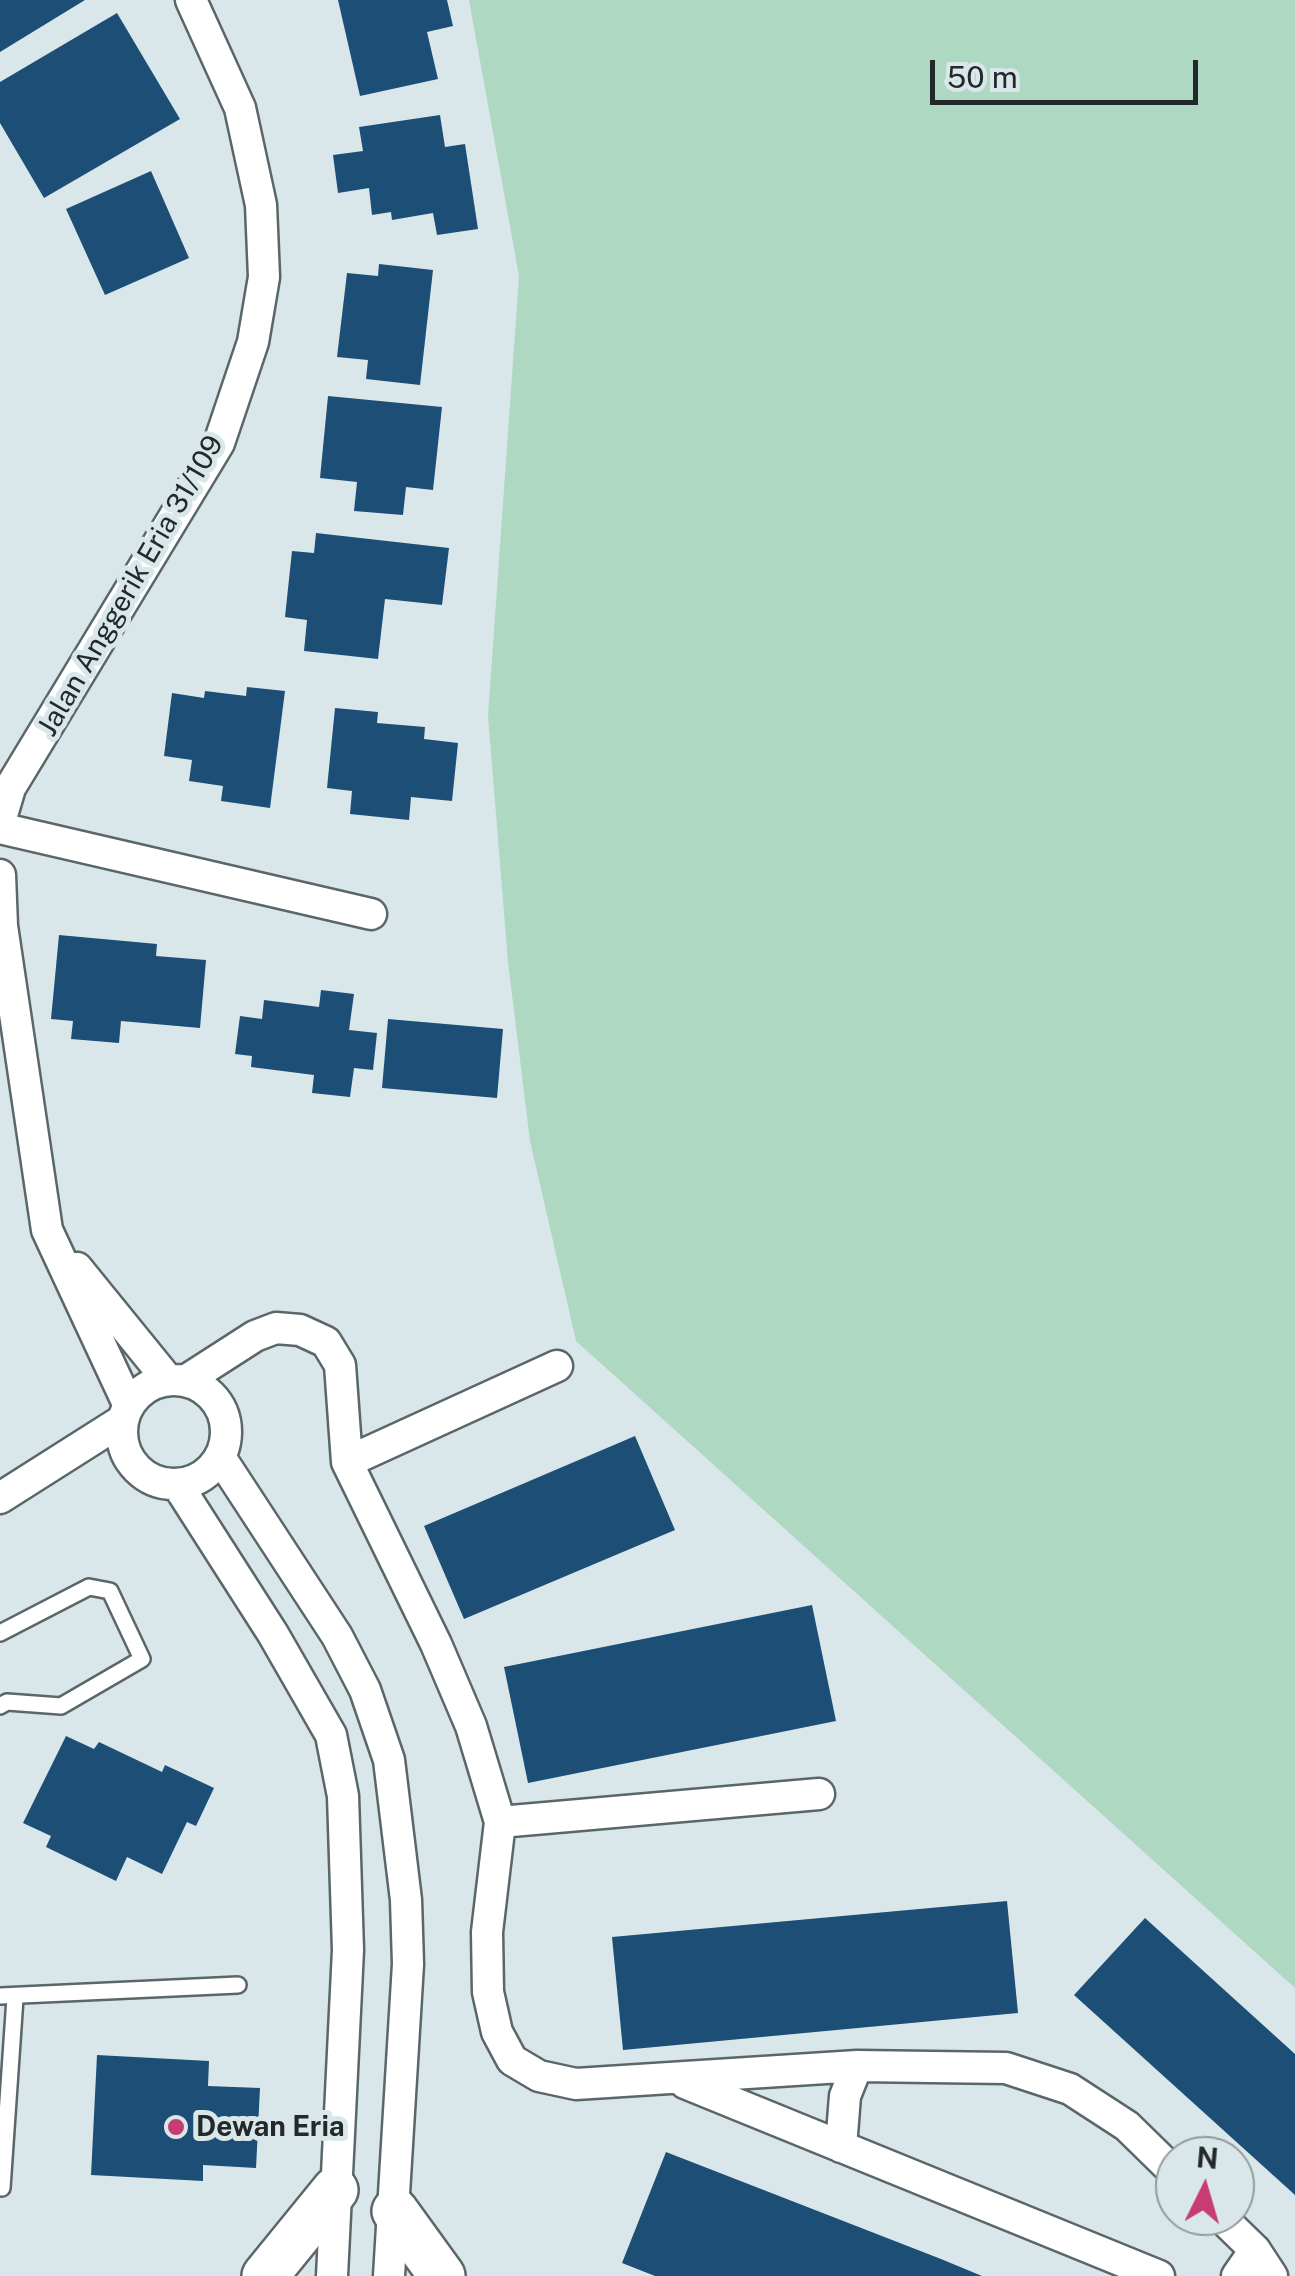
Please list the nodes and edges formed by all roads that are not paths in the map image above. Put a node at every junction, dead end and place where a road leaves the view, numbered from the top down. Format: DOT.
graph roads {
  1 [pos="191,0"];
  2 [pos="0,825"];
  3 [pos="0,874"];
  4 [pos="371,914"];
  5 [pos="47,1230"];
  6 [pos="557,1366"];
  7 [pos="177,1381"];
  8 [pos="126,1413"];
  9 [pos="220,1457"];
  10 [pos="347,1462"];
  11 [pos="176,1484"];
  12 [pos="0,1498"];
  13 [pos="0,1633"];
  14 [pos="0,1684"];
  15 [pos="4,1704"];
  16 [pos="819,1794"];
  17 [pos="500,1822"];
  18 [pos="238,1984"];
  19 [pos="7,1997"];
  20 [pos="858,2066"];
  21 [pos="677,2080"];
  22 [pos="841,2147"];
  23 [pos="1155,2153"];
  24 [pos="2,2188"];
  25 [pos="335,2190"];
  26 [pos="395,2210"];
  27 [pos="1240,2236"];
  28 [pos="1254,2250"];
  29 [pos="264,2276"];
  30 [pos="332,2276"];
  31 [pos="389,2276"];
  32 [pos="442,2276"];
  33 [pos="1159,2276"];
  34 [pos="1237,2276"];
  35 [pos="1272,2276"];
  1 -- 2 [label="street, Jalan Anggerik Eria 31/109"];
  2 -- 4 [label="street"];
  3 -- 5 [label="street"];
  5 -- 7 [label="street"];
  5 -- 8 [label="street"];
  6 -- 10 [label="street"];
  7 -- 8 [label="street"];
  7 -- 9 [label="street"];
  7 -- 10 [label="street"];
  8 -- 11 [label="street"];
  8 -- 12 [label="street"];
  9 -- 11 [label="street"];
  9 -- 26 [label="street"];
  10 -- 17 [label="street"];
  11 -- 25 [label="street"];
  13 -- 15 [label="lane"];
  14 -- 15 [label="lane"];
  16 -- 17 [label="street"];
  17 -- 21 [label="street"];
  18 -- 19 [label="lane"];
  19 -- 24 [label="lane"];
  20 -- 21 [label="street"];
  20 -- 22 [label="street"];
  20 -- 23 [label="street"];
  21 -- 22 [label="street"];
  22 -- 33 [label="street"];
  25 -- 29 [label="street"];
  25 -- 30 [label="street"];
  26 -- 31 [label="street"];
  26 -- 32 [label="street"];
  27 -- 28 [label="street"];
  28 -- 34 [label="street"];
  28 -- 35 [label="street"];
}
